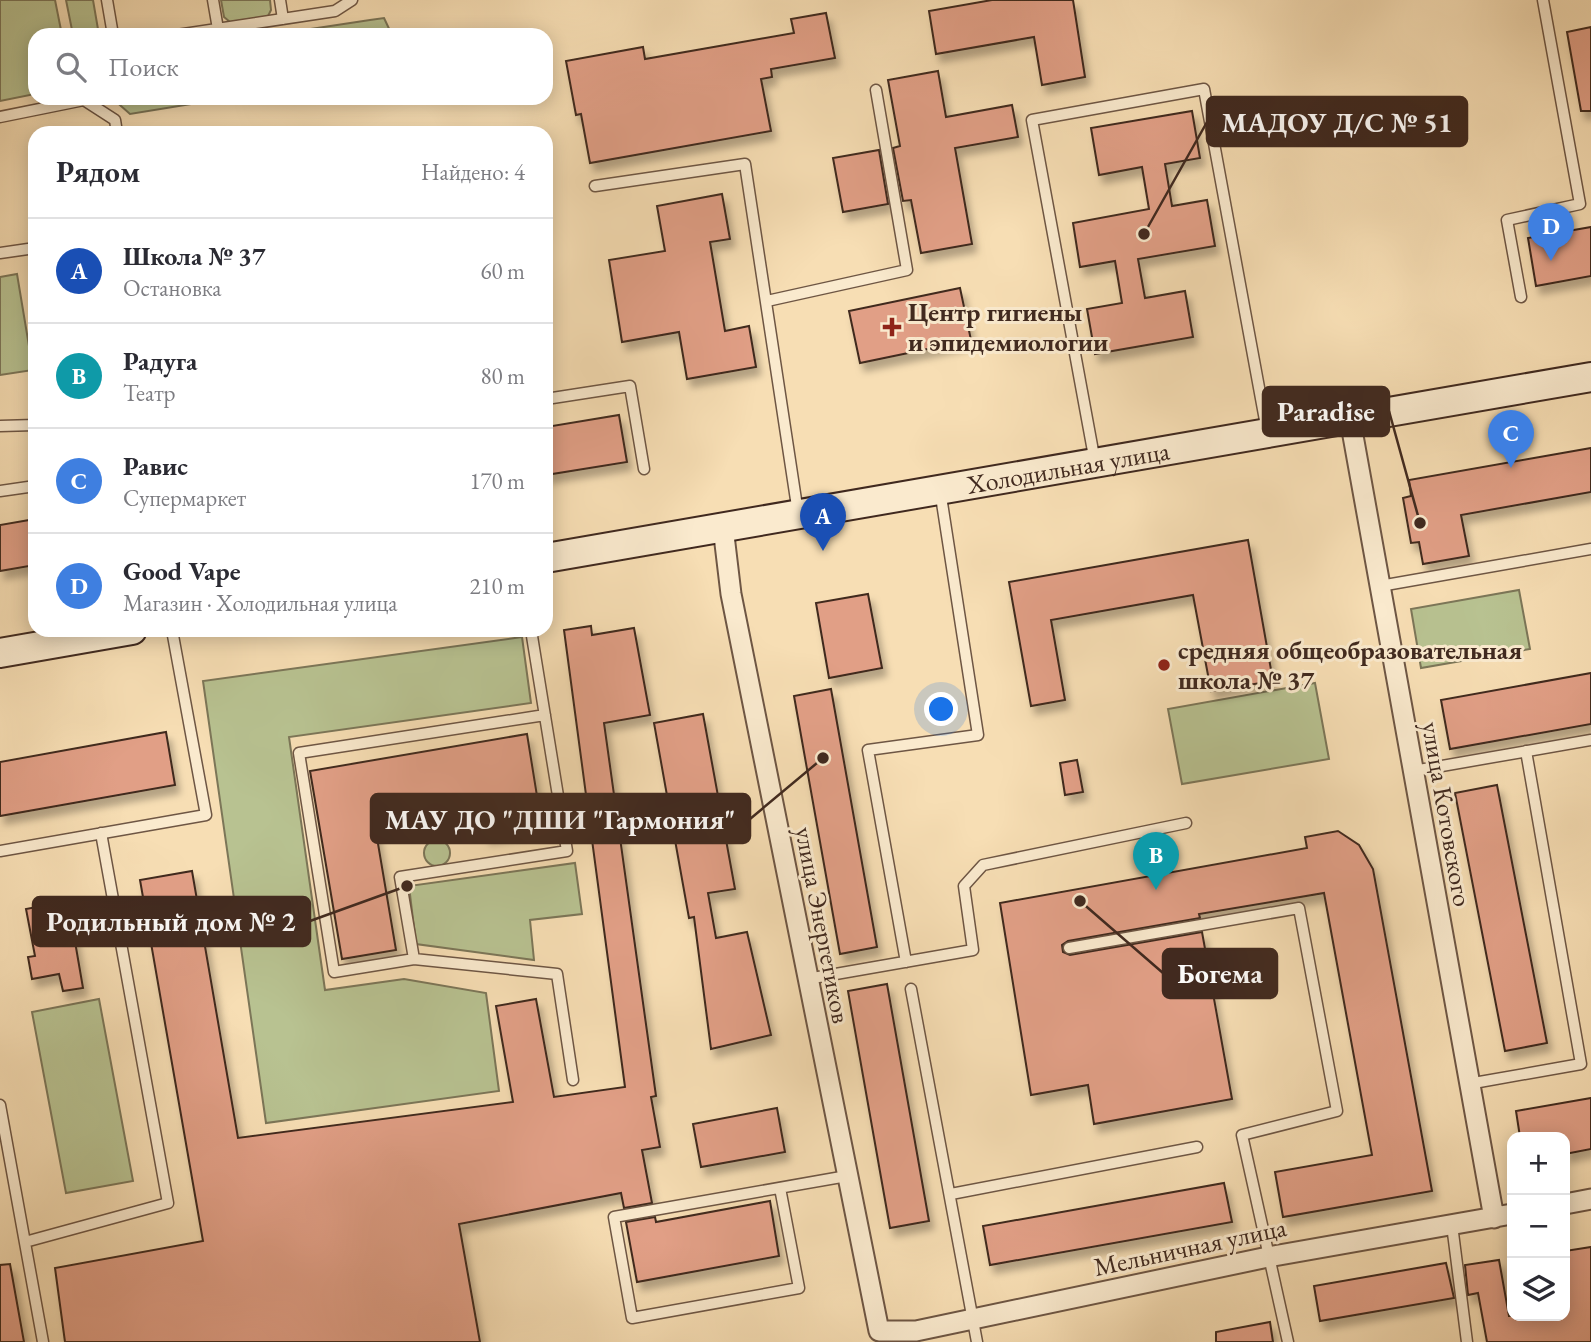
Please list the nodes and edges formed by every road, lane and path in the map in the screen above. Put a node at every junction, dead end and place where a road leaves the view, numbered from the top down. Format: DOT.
graph roads {
  1 [pos="107,0"];
  2 [pos="213,0"];
  3 [pos="280,0"];
  4 [pos="352,0"];
  5 [pos="1543,0"];
  6 [pos="283,19"];
  7 [pos="112,28"];
  8 [pos="218,28"];
  9 [pos="224,28"];
  10 [pos="876,89"];
  11 [pos="59,105"];
  12 [pos="92,105"];
  13 [pos="0,117"];
  14 [pos="116,126"];
  15 [pos="595,186"];
  16 [pos="28,249"];
  17 [pos="0,253"];
  18 [pos="1521,297"];
  19 [pos="767,301"];
  20 [pos="1591,377"];
  21 [pos="553,398"];
  22 [pos="1350,419"];
  23 [pos="28,425"];
  24 [pos="0,426"];
  25 [pos="1267,434"];
  26 [pos="1095,463"];
  27 [pos="644,469"];
  28 [pos="28,486"];
  29 [pos="940,489"];
  30 [pos="0,491"];
  31 [pos="799,514"];
  32 [pos="723,527"];
  33 [pos="1591,549"];
  34 [pos="553,557"];
  35 [pos="1380,586"];
  36 [pos="92,637"];
  37 [pos="173,637"];
  38 [pos="532,637"];
  39 [pos="0,653"];
  40 [pos="545,715"];
  41 [pos="1591,740"];
  42 [pos="1526,751"];
  43 [pos="1413,771"];
  44 [pos="1186,823"];
  45 [pos="101,833"];
  46 [pos="0,851"];
  47 [pos="1069,948"];
  48 [pos="414,960"];
  49 [pos="906,962"];
  50 [pos="807,979"];
  51 [pos="911,989"];
  52 [pos="573,1080"];
  53 [pos="1468,1084"];
  54 [pos="0,1105"];
  55 [pos="1197,1147"];
  56 [pos="847,1176"];
  57 [pos="780,1188"];
  58 [pos="951,1194"];
  59 [pos="1591,1199"];
  60 [pos="1570,1203"];
  61 [pos="1503,1216"];
  62 [pos="1452,1225"];
  63 [pos="24,1241"];
  64 [pos="1268,1257"];
  65 [pos="973,1320"];
  66 [pos="878,1331"];
  67 [pos="43,1342"];
  68 [pos="977,1342"];
  69 [pos="1288,1342"];
  70 [pos="1467,1342"];
  1 -- 7 [label="lane"];
  2 -- 8 [label="lane"];
  3 -- 6 [label="lane"];
  4 -- 6 [label="lane"];
  5 -- 18 [label="lane"];
  6 -- 9 [label="lane"];
  10 -- 19 [label="lane"];
  11 -- 13 [label="lane"];
  12 -- 14 [label="lane"];
  15 -- 19 [label="lane"];
  16 -- 17 [label="lane"];
  19 -- 31 [label="lane"];
  20 -- 22 [label="street, Холодильная улица"];
  21 -- 27 [label="lane"];
  22 -- 25 [label="street, Холодильная улица"];
  22 -- 35 [label="street, улица Котовского"];
  23 -- 24 [label="lane"];
  25 -- 26 [label="street, Холодильная улица"];
  25 -- 26 [label="lane"];
  26 -- 29 [label="street, Холодильная улица"];
  28 -- 30 [label="lane"];
  29 -- 31 [label="street, Холодильная улица"];
  29 -- 49 [label="lane"];
  31 -- 32 [label="street, Холодильная улица"];
  32 -- 34 [label="street, Холодильная улица"];
  32 -- 50 [label="street, улица Энергетиков"];
  33 -- 35 [label="lane"];
  35 -- 43 [label="street, улица Котовского"];
  36 -- 39 [label="street"];
  37 -- 45 [label="lane"];
  38 -- 40 [label="lane"];
  40 -- 48 [label="lane"];
  40 -- 48 [label="lane"];
  41 -- 42 [label="lane"];
  42 -- 43 [label="lane"];
  42 -- 53 [label="lane"];
  43 -- 53 [label="street, улица Котовского"];
  44 -- 49 [label="lane"];
  45 -- 46 [label="lane"];
  45 -- 63 [label="lane"];
  47 -- 64 [label="lane"];
  48 -- 52 [label="lane"];
  49 -- 50 [label="lane"];
  50 -- 56 [label="street, улица Энергетиков"];
  51 -- 58 [label="lane"];
  53 -- 61 [label="street, улица Котовского"];
  54 -- 63 [label="lane"];
  55 -- 58 [label="lane"];
  56 -- 57 [label="lane"];
  56 -- 66 [label="street, улица Энергетиков"];
  57 -- 57 [label="lane"];
  58 -- 65 [label="lane"];
  59 -- 60 [label="street"];
  61 -- 62 [label="street, Мельничная улица"];
  62 -- 64 [label="street, Мельничная улица"];
  62 -- 70 [label="lane"];
  63 -- 67 [label="lane"];
  64 -- 65 [label="street, Мельничная улица"];
  64 -- 69 [label="lane"];
  65 -- 66 [label="street, Мельничная улица"];
  65 -- 68 [label="lane"];
}
